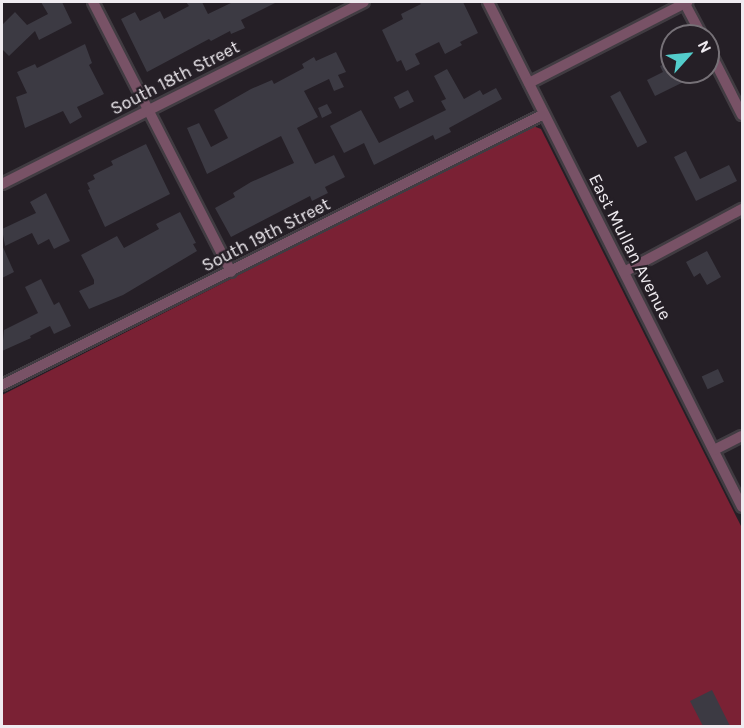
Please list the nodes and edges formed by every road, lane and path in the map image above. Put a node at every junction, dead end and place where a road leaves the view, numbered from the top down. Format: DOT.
graph roads {
  1 [pos="93,2"];
  2 [pos="364,2"];
  3 [pos="488,2"];
  4 [pos="686,2"];
  5 [pos="696,24"];
  6 [pos="720,72"];
  7 [pos="530,83"];
  8 [pos="148,109"];
  9 [pos="544,114"];
  10 [pos="742,115"];
  11 [pos="2,184"];
  12 [pos="742,209"];
  13 [pos="231,272"];
  14 [pos="624,272"];
  15 [pos="2,384"];
  16 [pos="742,436"];
  17 [pos="714,450"];
  18 [pos="742,507"];
  1 -- 8 [label="street"];
  2 -- 8 [label="street, South 18th Street"];
  3 -- 7 [label="street, East Mullan Avenue"];
  4 -- 5 [label="street"];
  4 -- 7 [label="street"];
  6 -- 10 [label="street"];
  7 -- 9 [label="street, East Mullan Avenue"];
  8 -- 11 [label="street, South 18th Street"];
  8 -- 13 [label="street"];
  9 -- 13 [label="street, South 19th Street"];
  9 -- 14 [label="street, East Mullan Avenue"];
  12 -- 14 [label="street"];
  13 -- 15 [label="street, South 19th Street"];
  14 -- 17 [label="street, East Mullan Avenue"];
  16 -- 17 [label="street"];
  17 -- 18 [label="street, East Mullan Avenue"];
}
